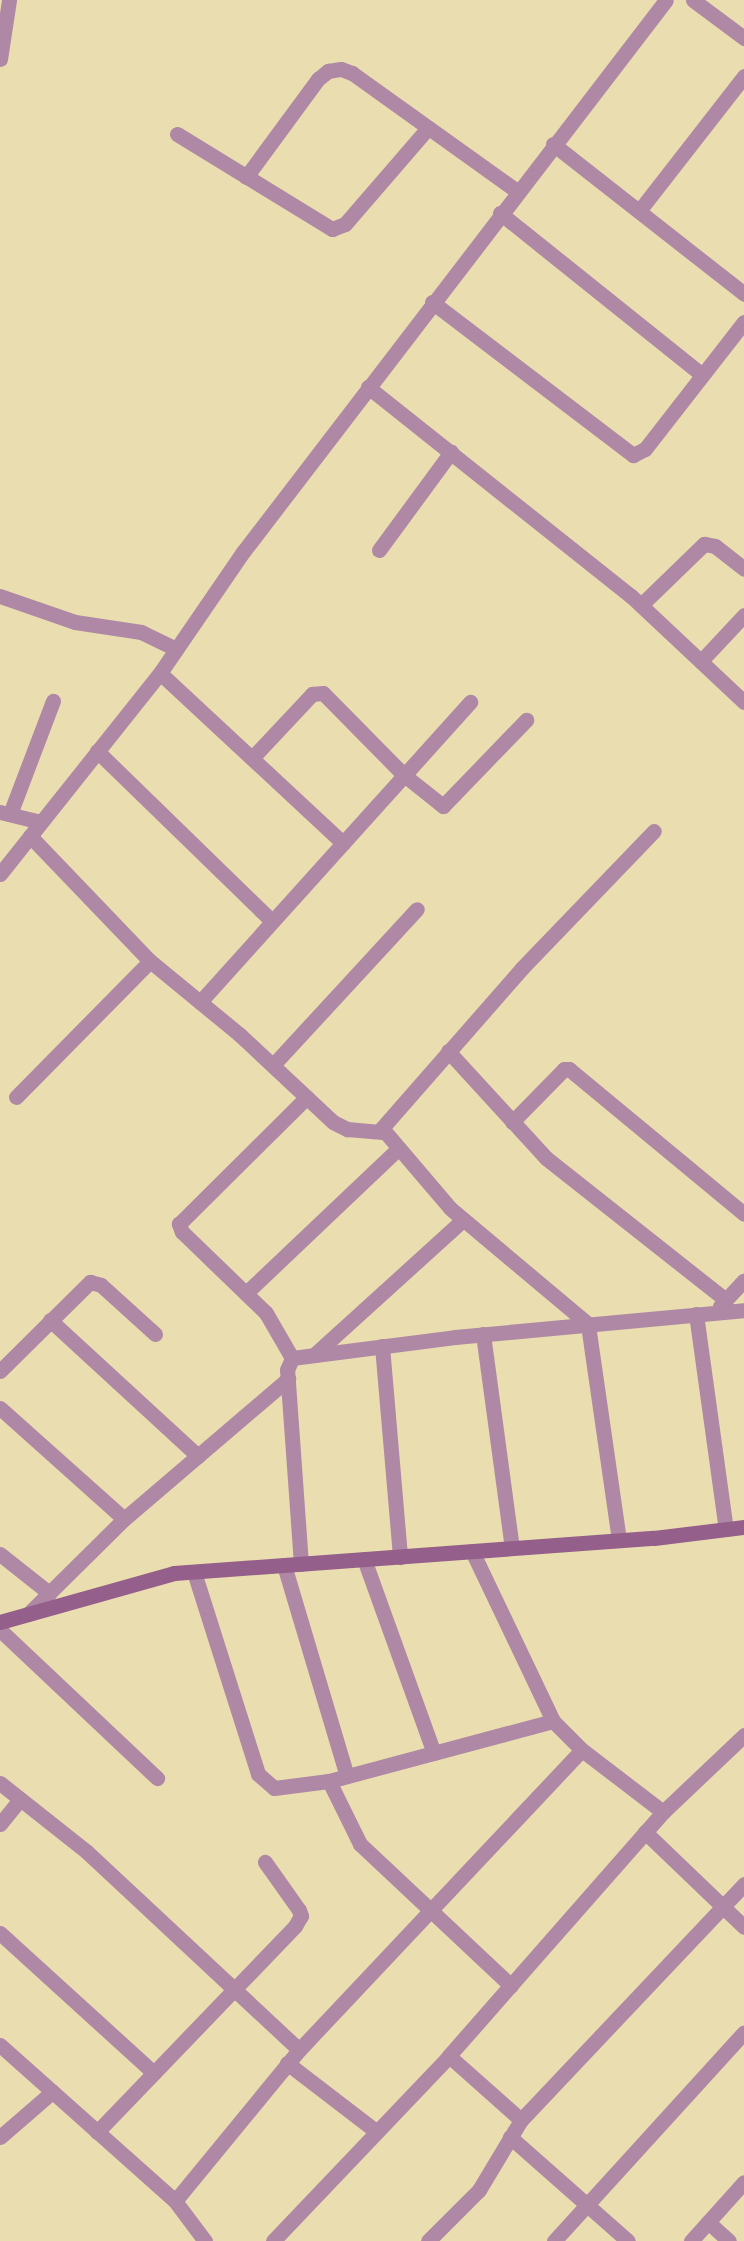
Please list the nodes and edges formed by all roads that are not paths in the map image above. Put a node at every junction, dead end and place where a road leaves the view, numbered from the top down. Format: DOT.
graph roads {
  1 [pos="9,0"];
  2 [pos="666,0"];
  3 [pos="693,0"];
  4 [pos="744,38"];
  5 [pos="0,59"];
  6 [pos="744,76"];
  7 [pos="428,128"];
  8 [pos="177,134"];
  9 [pos="554,144"];
  10 [pos="246,177"];
  11 [pos="517,191"];
  12 [pos="639,211"];
  13 [pos="500,213"];
  14 [pos="744,294"];
  15 [pos="432,302"];
  16 [pos="744,322"];
  17 [pos="702,375"];
  18 [pos="368,387"];
  19 [pos="451,452"];
  20 [pos="379,550"];
  21 [pos="744,569"];
  22 [pos="0,596"];
  23 [pos="641,605"];
  24 [pos="744,615"];
  25 [pos="176,648"];
  26 [pos="701,661"];
  27 [pos="160,673"];
  28 [pos="53,701"];
  29 [pos="470,702"];
  30 [pos="744,702"];
  31 [pos="526,720"];
  32 [pos="97,751"];
  33 [pos="252,758"];
  34 [pos="404,775"];
  35 [pos="5,813"];
  36 [pos="41,822"];
  37 [pos="654,831"];
  38 [pos="30,836"];
  39 [pos="343,843"];
  40 [pos="0,874"];
  41 [pos="417,909"];
  42 [pos="272,921"];
  43 [pos="150,961"];
  44 [pos="200,1002"];
  45 [pos="448,1051"];
  46 [pos="273,1065"];
  47 [pos="16,1096"];
  48 [pos="306,1097"];
  49 [pos="512,1122"];
  50 [pos="382,1132"];
  51 [pos="398,1149"];
  52 [pos="744,1214"];
  53 [pos="463,1220"];
  54 [pos="744,1280"];
  55 [pos="246,1293"];
  56 [pos="726,1300"];
  57 [pos="744,1310"];
  58 [pos="714,1313"];
  59 [pos="696,1314"];
  60 [pos="50,1320"];
  61 [pos="588,1324"];
  62 [pos="155,1334"];
  63 [pos="483,1334"];
  64 [pos="382,1346"];
  65 [pos="315,1354"];
  66 [pos="292,1358"];
  67 [pos="0,1371"];
  68 [pos="288,1379"];
  69 [pos="0,1408"];
  70 [pos="198,1456"];
  71 [pos="124,1519"];
  72 [pos="744,1527"];
  73 [pos="726,1529"];
  74 [pos="619,1540"];
  75 [pos="512,1548"];
  76 [pos="472,1551"];
  77 [pos="0,1554"];
  78 [pos="400,1557"];
  79 [pos="364,1559"];
  80 [pos="301,1564"];
  81 [pos="284,1565"];
  82 [pos="194,1572"];
  83 [pos="49,1593"];
  84 [pos="28,1614"];
  85 [pos="0,1622"];
  86 [pos="0,1630"];
  87 [pos="553,1721"];
  88 [pos="744,1735"];
  89 [pos="582,1750"];
  90 [pos="434,1753"];
  91 [pos="347,1776"];
  92 [pos="157,1778"];
  93 [pos="329,1781"];
  94 [pos="0,1784"];
  95 [pos="20,1799"];
  96 [pos="663,1812"];
  97 [pos="0,1824"];
  98 [pos="645,1832"];
  99 [pos="265,1862"];
  100 [pos="744,1884"];
  101 [pos="723,1906"];
  102 [pos="429,1912"];
  103 [pos="744,1927"];
  104 [pos="0,1933"];
  105 [pos="511,1986"];
  106 [pos="234,1990"];
  107 [pos="744,2032"];
  108 [pos="0,2045"];
  109 [pos="298,2050"];
  110 [pos="449,2056"];
  111 [pos="287,2063"];
  112 [pos="154,2073"];
  113 [pos="52,2092"];
  114 [pos="520,2120"];
  115 [pos="97,2132"];
  116 [pos="377,2132"];
  117 [pos="0,2137"];
  118 [pos="510,2137"];
  119 [pos="744,2182"];
  120 [pos="174,2201"];
  121 [pos="587,2205"];
  122 [pos="708,2222"];
  123 [pos="205,2241"];
  124 [pos="273,2241"];
  125 [pos="428,2241"];
  126 [pos="554,2241"];
  127 [pos="628,2241"];
  128 [pos="691,2241"];
  129 [pos="729,2241"];
  1 -- 5 [label="street"];
  2 -- 9 [label="street"];
  3 -- 4 [label="street"];
  6 -- 12 [label="street"];
  7 -- 10 [label="street"];
  7 -- 10 [label="street"];
  7 -- 11 [label="street"];
  8 -- 10 [label="street"];
  9 -- 11 [label="street"];
  9 -- 12 [label="street"];
  11 -- 13 [label="street"];
  12 -- 14 [label="street"];
  13 -- 15 [label="street"];
  13 -- 17 [label="street"];
  15 -- 17 [label="street"];
  15 -- 18 [label="street"];
  16 -- 17 [label="street"];
  18 -- 19 [label="street"];
  18 -- 25 [label="street"];
  19 -- 20 [label="street"];
  19 -- 23 [label="street"];
  21 -- 23 [label="street"];
  22 -- 25 [label="street"];
  23 -- 26 [label="street"];
  24 -- 26 [label="street"];
  25 -- 27 [label="street"];
  26 -- 30 [label="street"];
  27 -- 32 [label="street"];
  27 -- 33 [label="street"];
  28 -- 35 [label="street"];
  29 -- 34 [label="street"];
  31 -- 34 [label="street"];
  32 -- 36 [label="street"];
  32 -- 42 [label="street"];
  33 -- 34 [label="street"];
  33 -- 39 [label="street"];
  34 -- 39 [label="street"];
  35 -- 36 [label="street"];
  36 -- 38 [label="street"];
  37 -- 45 [label="street"];
  38 -- 40 [label="street"];
  38 -- 43 [label="street"];
  39 -- 42 [label="street"];
  41 -- 46 [label="street"];
  42 -- 44 [label="street"];
  43 -- 44 [label="street"];
  43 -- 47 [label="street"];
  44 -- 46 [label="street"];
  45 -- 49 [label="street"];
  45 -- 50 [label="street"];
  46 -- 48 [label="street"];
  48 -- 50 [label="street"];
  48 -- 55 [label="street"];
  49 -- 52 [label="street"];
  49 -- 56 [label="street"];
  50 -- 51 [label="street"];
  51 -- 53 [label="street"];
  51 -- 55 [label="street"];
  53 -- 61 [label="street"];
  53 -- 65 [label="street"];
  54 -- 56 [label="street"];
  55 -- 66 [label="street"];
  56 -- 58 [label="street"];
  57 -- 58 [label="street"];
  58 -- 59 [label="street"];
  59 -- 61 [label="street"];
  59 -- 73 [label="street"];
  60 -- 62 [label="street"];
  60 -- 67 [label="street"];
  60 -- 70 [label="street"];
  61 -- 63 [label="street"];
  61 -- 74 [label="street"];
  63 -- 64 [label="street"];
  63 -- 75 [label="street"];
  64 -- 65 [label="street"];
  64 -- 78 [label="street"];
  65 -- 66 [label="street"];
  66 -- 68 [label="street"];
  68 -- 70 [label="street"];
  68 -- 80 [label="street"];
  69 -- 71 [label="street"];
  70 -- 71 [label="street"];
  71 -- 83 [label="street"];
  72 -- 73 [label="main road"];
  73 -- 74 [label="main road"];
  74 -- 75 [label="main road"];
  75 -- 76 [label="main road"];
  76 -- 78 [label="main road"];
  76 -- 87 [label="street"];
  77 -- 83 [label="street"];
  78 -- 79 [label="main road"];
  79 -- 80 [label="main road"];
  79 -- 90 [label="street"];
  80 -- 81 [label="main road"];
  81 -- 82 [label="main road"];
  81 -- 91 [label="street"];
  82 -- 84 [label="main road"];
  82 -- 93 [label="street"];
  83 -- 84 [label="street"];
  84 -- 85 [label="main road"];
  86 -- 92 [label="street"];
  87 -- 89 [label="street"];
  87 -- 90 [label="street"];
  88 -- 96 [label="street"];
  89 -- 96 [label="street"];
  89 -- 102 [label="street"];
  90 -- 91 [label="street"];
  91 -- 93 [label="street"];
  93 -- 102 [label="street"];
  94 -- 95 [label="street"];
  95 -- 97 [label="street"];
  95 -- 106 [label="street"];
  96 -- 98 [label="street"];
  98 -- 101 [label="street"];
  98 -- 105 [label="street"];
  99 -- 106 [label="street"];
  100 -- 101 [label="street"];
  101 -- 103 [label="street"];
  101 -- 114 [label="street"];
  102 -- 105 [label="street"];
  102 -- 109 [label="street"];
  104 -- 112 [label="street"];
  105 -- 110 [label="street"];
  106 -- 109 [label="street"];
  106 -- 112 [label="street"];
  107 -- 121 [label="street"];
  108 -- 113 [label="street"];
  109 -- 111 [label="street"];
  110 -- 114 [label="street"];
  110 -- 116 [label="street"];
  111 -- 116 [label="street"];
  111 -- 120 [label="street"];
  112 -- 115 [label="street"];
  113 -- 115 [label="street"];
  113 -- 117 [label="street"];
  114 -- 118 [label="street"];
  115 -- 120 [label="street"];
  116 -- 124 [label="street"];
  118 -- 121 [label="street"];
  118 -- 125 [label="street"];
  119 -- 122 [label="street"];
  120 -- 123 [label="street"];
  121 -- 126 [label="street"];
  121 -- 127 [label="street"];
  122 -- 128 [label="street"];
  122 -- 129 [label="street"];
}
